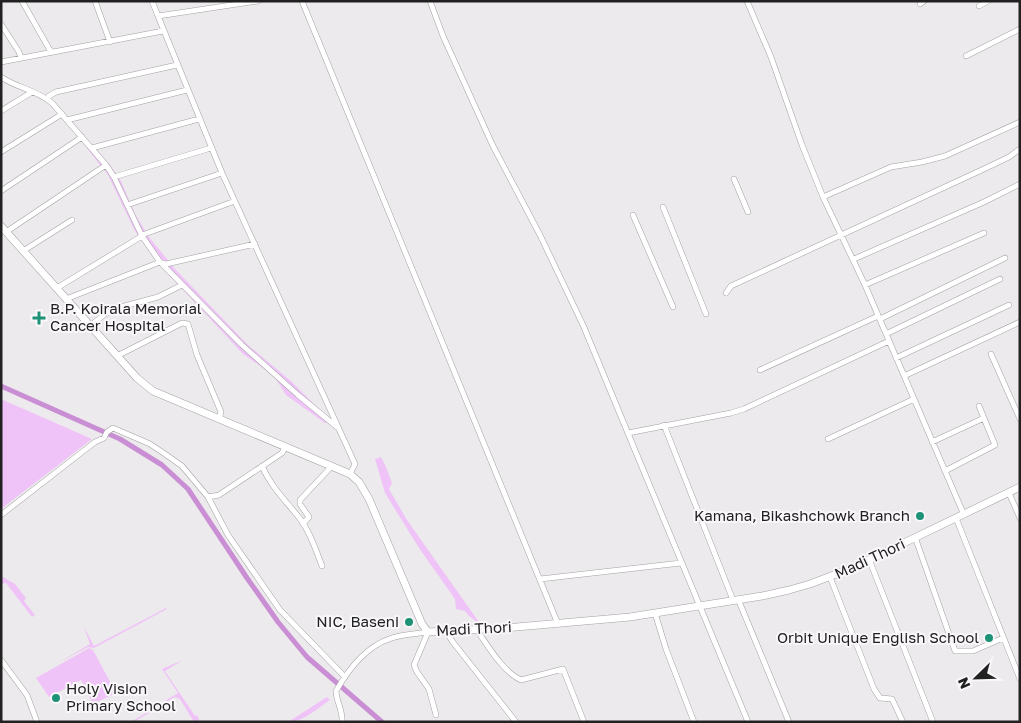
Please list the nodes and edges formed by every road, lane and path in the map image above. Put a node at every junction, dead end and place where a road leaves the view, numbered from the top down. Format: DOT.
graph roads {
  1 [pos="22,1"];
  2 [pos="95,1"];
  3 [pos="152,1"];
  4 [pos="258,1"];
  5 [pos="302,1"];
  6 [pos="430,1"];
  7 [pos="747,1"];
  8 [pos="988,1"];
  9 [pos="979,6"];
  10 [pos="158,16"];
  11 [pos="1,24"];
  12 [pos="1020,29"];
  13 [pos="163,31"];
  14 [pos="110,42"];
  15 [pos="51,52"];
  16 [pos="966,56"];
  17 [pos="21,58"];
  18 [pos="1,62"];
  19 [pos="177,65"];
  20 [pos="1,77"];
  21 [pos="187,90"];
  22 [pos="32,92"];
  23 [pos="47,99"];
  24 [pos="1,111"];
  25 [pos="62,114"];
  26 [pos="199,119"];
  27 [pos="66,120"];
  28 [pos="1020,122"];
  29 [pos="82,137"];
  30 [pos="92,148"];
  31 [pos="211,148"];
  32 [pos="1020,149"];
  33 [pos="1,152"];
  34 [pos="106,165"];
  35 [pos="222,173"];
  36 [pos="114,177"];
  37 [pos="734,179"];
  38 [pos="1020,184"];
  39 [pos="1,191"];
  40 [pos="824,197"];
  41 [pos="235,201"];
  42 [pos="126,206"];
  43 [pos="663,207"];
  44 [pos="748,212"];
  45 [pos="633,215"];
  46 [pos="72,220"];
  47 [pos="4,229"];
  48 [pos="984,233"];
  49 [pos="841,234"];
  50 [pos="142,235"];
  51 [pos="255,244"];
  52 [pos="23,251"];
  53 [pos="1005,258"];
  54 [pos="854,260"];
  55 [pos="160,262"];
  56 [pos="1000,279"];
  57 [pos="182,284"];
  58 [pos="865,285"];
  59 [pos="57,288"];
  60 [pos="726,293"];
  61 [pos="66,299"];
  62 [pos="1009,304"];
  63 [pos="673,307"];
  64 [pos="706,314"];
  65 [pos="879,318"];
  66 [pos="1020,322"];
  67 [pos="90,326"];
  68 [pos="886,334"];
  69 [pos="889,341"];
  70 [pos="991,354"];
  71 [pos="117,356"];
  72 [pos="896,358"];
  73 [pos="760,370"];
  74 [pos="904,376"];
  75 [pos="914,399"];
  76 [pos="979,406"];
  77 [pos="984,418"];
  78 [pos="219,419"];
  79 [pos="1020,419"];
  80 [pos="664,425"];
  81 [pos="340,429"];
  82 [pos="628,433"];
  83 [pos="828,439"];
  84 [pos="932,442"];
  85 [pos="286,446"];
  86 [pos="262,466"];
  87 [pos="331,467"];
  88 [pos="945,470"];
  89 [pos="350,474"];
  90 [pos="1020,487"];
  91 [pos="1008,493"];
  92 [pos="208,497"];
  93 [pos="1,515"];
  94 [pos="964,515"];
  95 [pos="956,518"];
  96 [pos="1020,518"];
  97 [pos="303,524"];
  98 [pos="915,538"];
  99 [pos="869,560"];
  100 [pos="681,563"];
  101 [pos="322,566"];
  102 [pos="830,577"];
  103 [pos="540,579"];
  104 [pos="735,600"];
  105 [pos="699,606"];
  106 [pos="655,613"];
  107 [pos="558,624"];
  108 [pos="477,630"];
  109 [pos="428,632"];
  110 [pos="447,632"];
  111 [pos="1003,638"];
  112 [pos="1,660"];
  113 [pos="1020,678"];
  114 [pos="344,679"];
  115 [pos="436,715"];
  116 [pos="37,722"];
  117 [pos="342,722"];
  118 [pos="516,722"];
  119 [pos="584,722"];
  120 [pos="694,722"];
  121 [pos="748,722"];
  122 [pos="789,722"];
  123 [pos="903,722"];
  124 [pos="932,722"];
  1 -- 15 [label="street"];
  2 -- 14 [label="street"];
  3 -- 10 [label="street"];
  4 -- 10 [label="street"];
  5 -- 103 [label="street"];
  6 -- 82 [label="street"];
  7 -- 40 [label="street"];
  8 -- 9 [label="street"];
  10 -- 13 [label="street"];
  11 -- 17 [label="street"];
  12 -- 16 [label="street"];
  13 -- 14 [label="street"];
  13 -- 19 [label="street"];
  14 -- 15 [label="street"];
  15 -- 17 [label="street"];
  17 -- 18 [label="street"];
  19 -- 21 [label="street"];
  19 -- 23 [label="street"];
  20 -- 22 [label="street"];
  21 -- 26 [label="street"];
  21 -- 27 [label="street"];
  22 -- 23 [label="street"];
  22 -- 24 [label="street"];
  23 -- 25 [label="street"];
  25 -- 27 [label="street"];
  25 -- 33 [label="street"];
  26 -- 30 [label="street"];
  26 -- 31 [label="street"];
  27 -- 29 [label="street"];
  28 -- 40 [label="street"];
  29 -- 30 [label="street"];
  29 -- 39 [label="street"];
  30 -- 34 [label="street"];
  31 -- 35 [label="street"];
  31 -- 36 [label="street"];
  32 -- 49 [label="street"];
  34 -- 36 [label="street"];
  34 -- 47 [label="street"];
  35 -- 41 [label="street"];
  35 -- 42 [label="street"];
  36 -- 42 [label="street"];
  37 -- 44 [label="street"];
  38 -- 54 [label="street"];
  40 -- 49 [label="street"];
  41 -- 50 [label="street"];
  41 -- 51 [label="street"];
  42 -- 50 [label="street"];
  43 -- 64 [label="street"];
  45 -- 63 [label="street"];
  46 -- 52 [label="street"];
  47 -- 52 [label="main road"];
  48 -- 58 [label="street"];
  49 -- 54 [label="street"];
  49 -- 60 [label="street"];
  50 -- 55 [label="street"];
  50 -- 59 [label="street"];
  51 -- 55 [label="street"];
  51 -- 81 [label="street"];
  52 -- 59 [label="main road"];
  53 -- 65 [label="street"];
  54 -- 58 [label="street"];
  55 -- 57 [label="street"];
  55 -- 61 [label="street"];
  56 -- 68 [label="street"];
  57 -- 67 [label="street"];
  57 -- 81 [label="street"];
  58 -- 65 [label="street"];
  59 -- 61 [label="main road"];
  61 -- 67 [label="main road"];
  62 -- 72 [label="street"];
  65 -- 68 [label="street"];
  65 -- 73 [label="street"];
  66 -- 74 [label="street"];
  67 -- 71 [label="main road"];
  68 -- 69 [label="street"];
  69 -- 72 [label="street"];
  69 -- 80 [label="street"];
  70 -- 79 [label="street"];
  71 -- 78 [label="main road"];
  71 -- 78 [label="street"];
  72 -- 74 [label="street"];
  74 -- 75 [label="street"];
  75 -- 83 [label="street"];
  75 -- 84 [label="street"];
  76 -- 77 [label="street"];
  77 -- 84 [label="street"];
  77 -- 88 [label="street"];
  78 -- 85 [label="main road"];
  80 -- 82 [label="street"];
  80 -- 104 [label="street"];
  81 -- 89 [label="street"];
  82 -- 100 [label="street"];
  84 -- 88 [label="street"];
  85 -- 86 [label="street"];
  85 -- 87 [label="main road"];
  86 -- 92 [label="street"];
  86 -- 97 [label="street"];
  87 -- 89 [label="main road"];
  87 -- 97 [label="street"];
  88 -- 94 [label="street"];
  89 -- 109 [label="main road, Madi Thori"];
  90 -- 91 [label="main road, Madi Thori"];
  91 -- 94 [label="main road, Madi Thori"];
  91 -- 96 [label="street"];
  92 -- 93 [label="street"];
  92 -- 114 [label="street"];
  94 -- 95 [label="main road, Madi Thori"];
  95 -- 98 [label="main road, Madi Thori"];
  95 -- 111 [label="street"];
  97 -- 101 [label="street"];
  98 -- 99 [label="main road, Madi Thori"];
  98 -- 111 [label="street"];
  99 -- 102 [label="main road, Madi Thori"];
  99 -- 124 [label="street"];
  100 -- 103 [label="street"];
  100 -- 105 [label="street"];
  102 -- 104 [label="main road, Madi Thori"];
  102 -- 123 [label="street"];
  103 -- 107 [label="street"];
  104 -- 105 [label="main road, Madi Thori"];
  104 -- 122 [label="street"];
  105 -- 106 [label="main road, Madi Thori"];
  105 -- 121 [label="street"];
  106 -- 107 [label="main road, Madi Thori"];
  106 -- 120 [label="street"];
  107 -- 108 [label="main road, Madi Thori"];
  108 -- 110 [label="main road, Madi Thori"];
  108 -- 119 [label="street"];
  109 -- 110 [label="main road, Madi Thori"];
  109 -- 114 [label="street"];
  109 -- 115 [label="street"];
  110 -- 118 [label="street"];
  111 -- 113 [label="street"];
  112 -- 116 [label="street"];
  114 -- 117 [label="street"];
}
